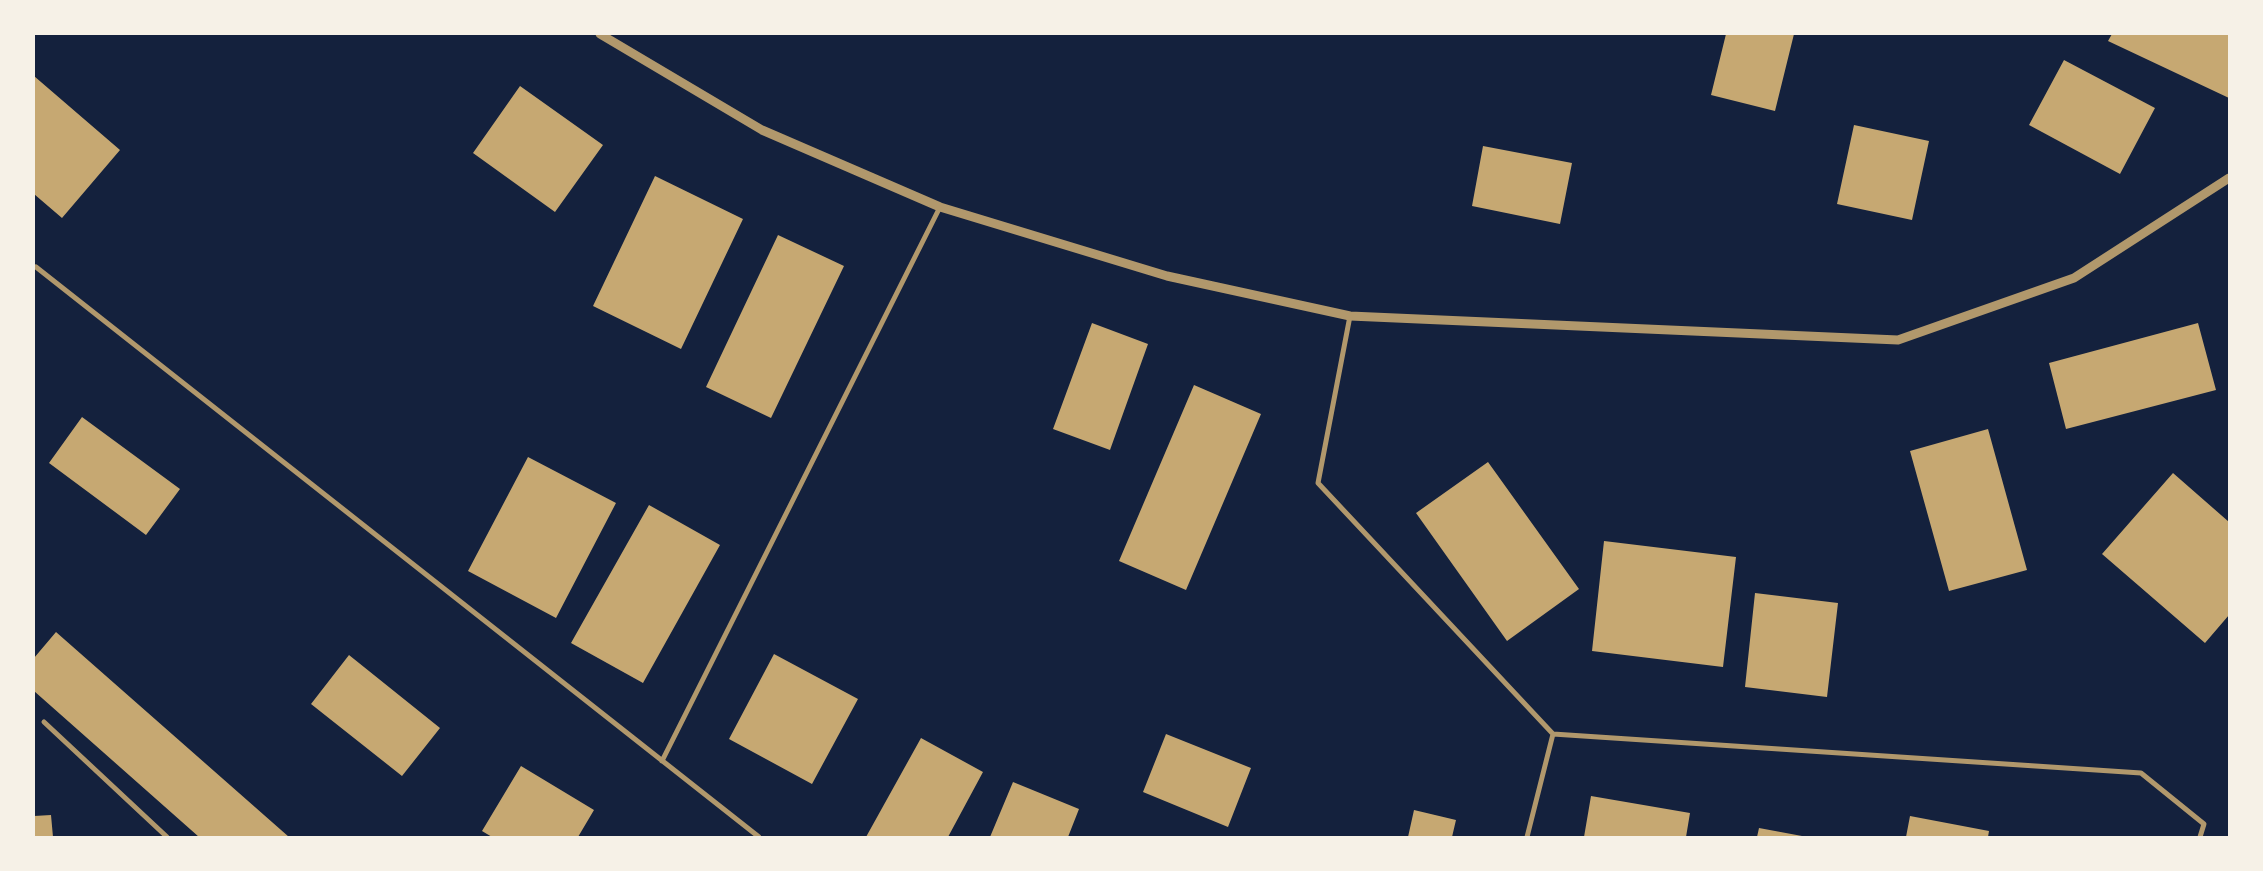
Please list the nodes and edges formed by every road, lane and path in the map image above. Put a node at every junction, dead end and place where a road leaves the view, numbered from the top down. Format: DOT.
graph roads {
  1 [pos="600,34"];
  2 [pos="2229,178"];
  3 [pos="940,207"];
  4 [pos="36,267"];
  5 [pos="1350,316"];
  6 [pos="44,722"];
  7 [pos="1552,734"];
  8 [pos="662,761"];
  9 [pos="167,837"];
  10 [pos="759,837"];
  11 [pos="1527,837"];
  12 [pos="2200,837"];
  1 -- 3 [label="street"];
  2 -- 5 [label="street"];
  3 -- 5 [label="street"];
  3 -- 8 [label="street"];
  4 -- 8 [label="street"];
  5 -- 7 [label="street"];
  6 -- 9 [label="street"];
  7 -- 11 [label="street"];
  7 -- 12 [label="street"];
  8 -- 10 [label="street"];
}
